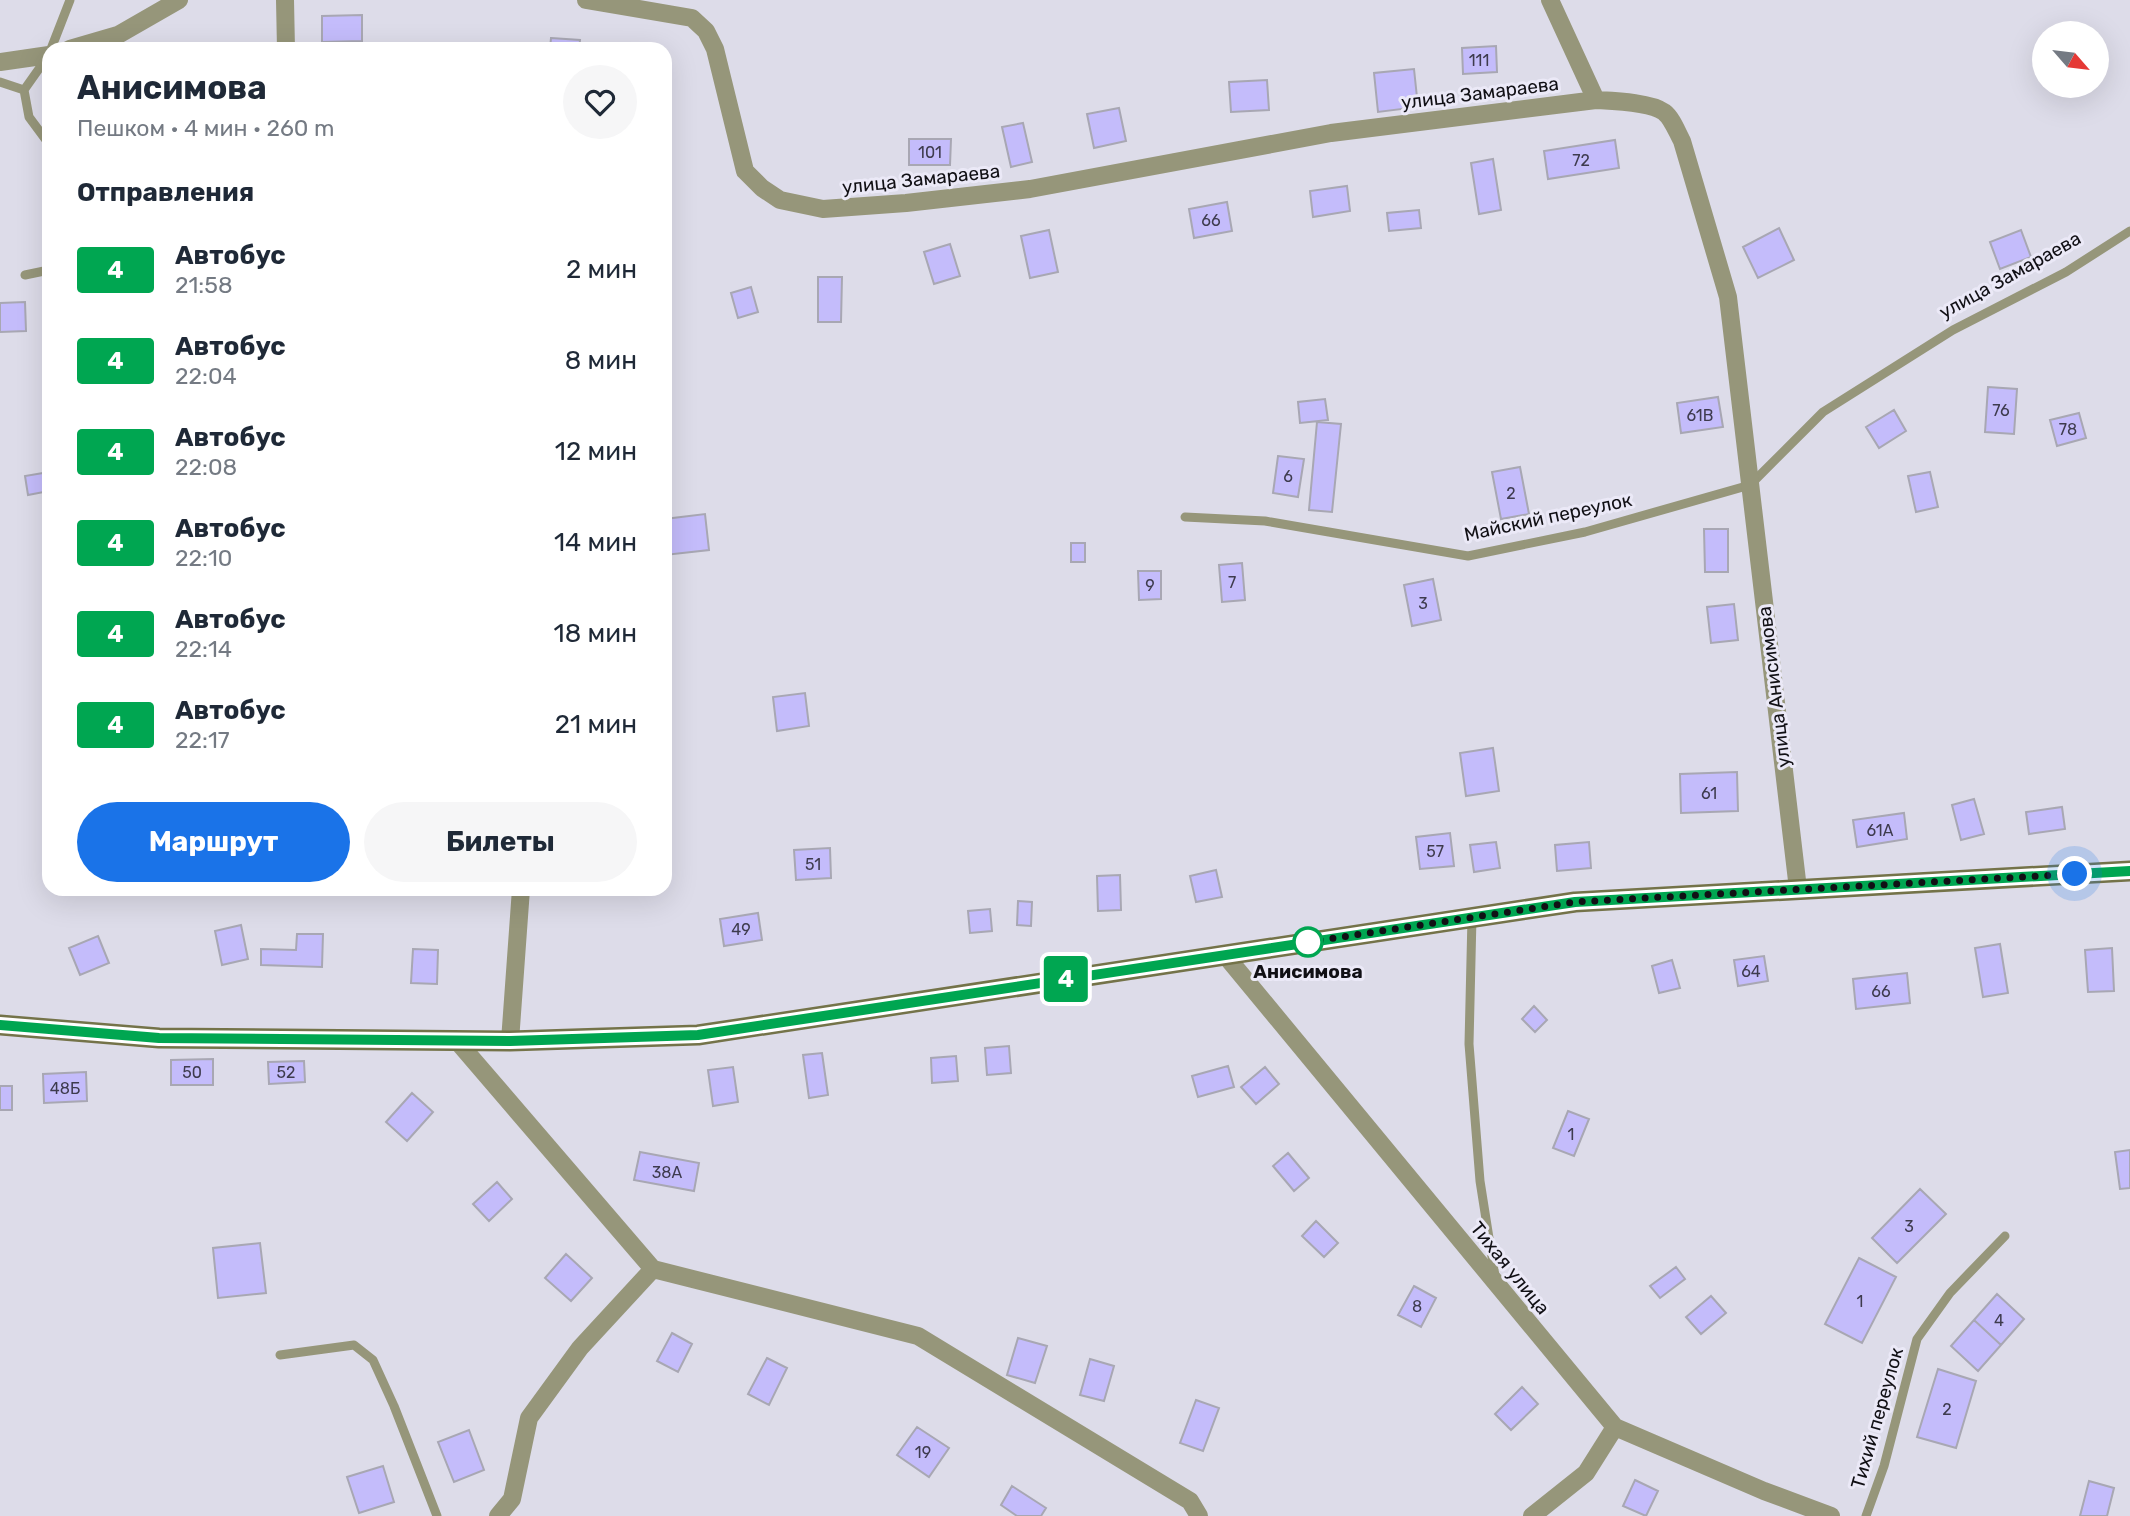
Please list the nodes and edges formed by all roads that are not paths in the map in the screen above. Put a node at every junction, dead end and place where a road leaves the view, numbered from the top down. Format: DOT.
graph roads {
  1 [pos="70,0"];
  2 [pos="179,0"];
  3 [pos="285,0"];
  4 [pos="586,0"];
  5 [pos="1550,0"];
  6 [pos="53,42"];
  7 [pos="94,42"];
  8 [pos="286,42"];
  9 [pos="42,54"];
  10 [pos="0,62"];
  11 [pos="42,63"];
  12 [pos="0,82"];
  13 [pos="24,90"];
  14 [pos="1596,100"];
  15 [pos="42,135"];
  16 [pos="2130,231"];
  17 [pos="42,271"];
  18 [pos="24,275"];
  19 [pos="1750,485"];
  20 [pos="1185,517"];
  21 [pos="2130,871"];
  22 [pos="1798,889"];
  23 [pos="520,896"];
  24 [pos="1472,917"];
  25 [pos="1225,955"];
  26 [pos="0,1025"];
  27 [pos="457,1041"];
  28 [pos="510,1041"];
  29 [pos="2005,1236"];
  30 [pos="653,1269"];
  31 [pos="1497,1285"];
  32 [pos="280,1355"];
  33 [pos="1615,1427"];
  34 [pos="437,1516"];
  35 [pos="498,1516"];
  36 [pos="1199,1516"];
  37 [pos="1532,1516"];
  38 [pos="1831,1516"];
  39 [pos="1866,1516"];
  1 -- 6 [label="lane"];
  2 -- 7 [label="street"];
  3 -- 8 [label="street"];
  4 -- 14 [label="street, улица Замараева"];
  5 -- 14 [label="street"];
  9 -- 10 [label="street"];
  11 -- 13 [label="lane"];
  12 -- 13 [label="lane"];
  13 -- 15 [label="lane"];
  14 -- 19 [label="street, улица Замараева"];
  16 -- 19 [label="lane, улица Замараева"];
  17 -- 18 [label="lane"];
  19 -- 20 [label="lane, Майский переулок"];
  19 -- 22 [label="street, улица Анисимова"];
  21 -- 22 [label="street"];
  22 -- 24 [label="street"];
  23 -- 28 [label="street"];
  24 -- 25 [label="street"];
  24 -- 31 [label="lane"];
  25 -- 28 [label="street"];
  25 -- 31 [label="street, Тихая улица"];
  26 -- 27 [label="street"];
  27 -- 28 [label="street"];
  27 -- 30 [label="street"];
  29 -- 39 [label="lane, Тихий переулок"];
  30 -- 35 [label="street"];
  30 -- 36 [label="street"];
  31 -- 33 [label="street, Тихая улица"];
  32 -- 34 [label="lane"];
  33 -- 37 [label="street"];
  33 -- 38 [label="street, Тихая улица"];
}
